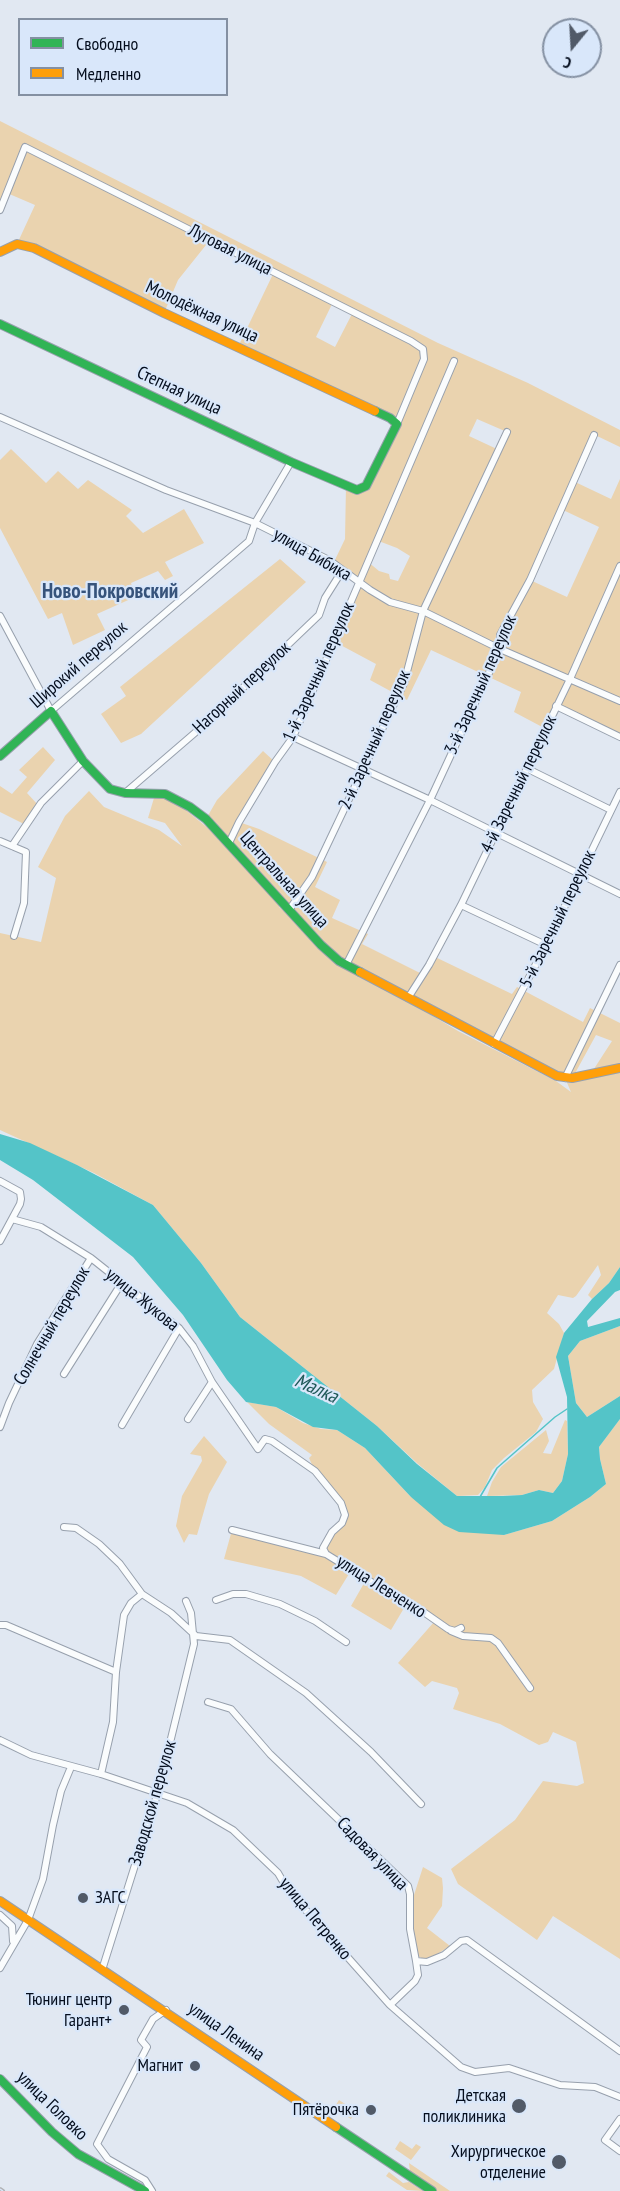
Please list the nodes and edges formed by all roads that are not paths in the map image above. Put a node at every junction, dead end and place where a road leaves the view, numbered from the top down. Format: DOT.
graph roads {
  1 [pos="0,210"];
  2 [pos="0,252"];
  3 [pos="0,324"];
  4 [pos="454,361"];
  5 [pos="0,417"];
  6 [pos="393,421"];
  7 [pos="507,432"];
  8 [pos="594,435"];
  9 [pos="291,462"];
  10 [pos="255,523"];
  11 [pos="620,566"];
  12 [pos="342,571"];
  13 [pos="358,581"];
  14 [pos="423,611"];
  15 [pos="0,616"];
  16 [pos="500,649"];
  17 [pos="570,679"];
  18 [pos="620,701"];
  19 [pos="556,706"];
  20 [pos="51,711"];
  21 [pos="293,737"];
  22 [pos="620,737"];
  23 [pos="0,756"];
  24 [pos="83,761"];
  25 [pos="526,768"];
  26 [pos="363,769"];
  27 [pos="620,792"];
  28 [pos="125,793"];
  29 [pos="430,800"];
  30 [pos="611,810"];
  31 [pos="495,833"];
  32 [pos="0,841"];
  33 [pos="228,843"];
  34 [pos="12,846"];
  35 [pos="580,875"];
  36 [pos="620,894"];
  37 [pos="461,905"];
  38 [pos="289,910"];
  39 [pos="14,936"];
  40 [pos="546,945"];
  41 [pos="346,965"];
  42 [pos="620,965"];
  43 [pos="408,998"];
  44 [pos="494,1044"];
  45 [pos="620,1068"];
  46 [pos="565,1078"];
  47 [pos="0,1181"];
  48 [pos="12,1219"];
  49 [pos="0,1241"];
  50 [pos="91,1258"];
  51 [pos="121,1284"];
  52 [pos="179,1328"];
  53 [pos="64,1374"];
  54 [pos="212,1382"];
  55 [pos="0,1398"];
  56 [pos="9,1403"];
  57 [pos="188,1419"];
  58 [pos="122,1425"];
  59 [pos="0,1427"];
  60 [pos="258,1449"];
  61 [pos="64,1527"];
  62 [pos="232,1530"];
  63 [pos="326,1554"];
  64 [pos="142,1594"];
  65 [pos="216,1600"];
  66 [pos="186,1601"];
  67 [pos="0,1625"];
  68 [pos="461,1628"];
  69 [pos="451,1631"];
  70 [pos="194,1634"];
  71 [pos="346,1642"];
  72 [pos="116,1672"];
  73 [pos="530,1688"];
  74 [pos="208,1702"];
  75 [pos="0,1740"];
  76 [pos="71,1767"];
  77 [pos="101,1774"];
  78 [pos="158,1792"];
  79 [pos="421,1804"];
  80 [pos="0,1901"];
  81 [pos="0,1915"];
  82 [pos="28,1920"];
  83 [pos="12,1947"];
  84 [pos="416,1961"];
  85 [pos="0,1968"];
  86 [pos="102,1970"];
  87 [pos="390,2005"];
  88 [pos="165,2010"];
  89 [pos="620,2051"];
  90 [pos="0,2079"];
  91 [pos="620,2097"];
  92 [pos="620,2119"];
  93 [pos="620,2151"];
  94 [pos="145,2191"];
  95 [pos="152,2191"];
  96 [pos="432,2191"];
  1 -- 6 [label="street, Луговая улица"];
  2 -- 6 [label="street, Молодёжная улица"];
  3 -- 9 [label="street, Степная улица"];
  4 -- 13 [label="street, 1-й Заречный переулок"];
  5 -- 10 [label="street, улица Бибика"];
  6 -- 9 [label="street, Степная улица"];
  7 -- 14 [label="street, 2-й Заречный переулок"];
  8 -- 16 [label="street, 3-й Заречный переулок"];
  9 -- 10 [label="street, Широкий переулок"];
  10 -- 12 [label="street, улица Бибика"];
  10 -- 20 [label="street, Широкий переулок"];
  11 -- 17 [label="street, 4-й Заречный переулок"];
  12 -- 13 [label="street, улица Бибика"];
  12 -- 28 [label="street, Нагорный переулок"];
  13 -- 14 [label="street, улица Бибика"];
  13 -- 21 [label="street, 1-й Заречный переулок"];
  14 -- 16 [label="street, улица Бибика"];
  14 -- 26 [label="street, 2-й Заречный переулок"];
  15 -- 20 [label="street, Центральная улица"];
  16 -- 17 [label="street, улица Бибика"];
  16 -- 29 [label="street, 3-й Заречный переулок"];
  17 -- 18 [label="street, улица Бибика"];
  17 -- 19 [label="street, 4-й Заречный переулок"];
  19 -- 22 [label="street"];
  19 -- 25 [label="street, 4-й Заречный переулок"];
  20 -- 23 [label="street, Широкий переулок"];
  20 -- 24 [label="street, Центральная улица"];
  21 -- 26 [label="street"];
  21 -- 33 [label="street, 1-й Заречный переулок"];
  24 -- 28 [label="street, Центральная улица"];
  24 -- 34 [label="street"];
  25 -- 30 [label="street"];
  25 -- 31 [label="street, 4-й Заречный переулок"];
  26 -- 29 [label="street"];
  26 -- 38 [label="street, 2-й Заречный переулок"];
  27 -- 30 [label="street, 5-й Заречный переулок"];
  28 -- 33 [label="street, Центральная улица"];
  29 -- 31 [label="street"];
  29 -- 41 [label="street, 3-й Заречный переулок"];
  30 -- 35 [label="street, 5-й Заречный переулок"];
  31 -- 35 [label="street"];
  31 -- 37 [label="street, 4-й Заречный переулок"];
  32 -- 34 [label="street"];
  33 -- 38 [label="street, Центральная улица"];
  34 -- 39 [label="street"];
  35 -- 36 [label="street"];
  35 -- 40 [label="street, 5-й Заречный переулок"];
  37 -- 40 [label="street"];
  37 -- 43 [label="street, 4-й Заречный переулок"];
  38 -- 41 [label="street, Центральная улица"];
  40 -- 44 [label="street, 5-й Заречный переулок"];
  41 -- 43 [label="street, Центральная улица"];
  42 -- 46 [label="street"];
  43 -- 44 [label="street, Центральная улица"];
  44 -- 46 [label="street, Центральная улица"];
  45 -- 46 [label="street"];
  47 -- 48 [label="street"];
  48 -- 49 [label="street"];
  48 -- 50 [label="street, улица Жукова"];
  50 -- 51 [label="street, улица Жукова"];
  50 -- 56 [label="street, Солнечный переулок"];
  51 -- 52 [label="street, улица Жукова"];
  51 -- 53 [label="street"];
  52 -- 54 [label="street, улица Жукова"];
  52 -- 58 [label="street"];
  54 -- 57 [label="street"];
  54 -- 60 [label="street, улица Жукова"];
  55 -- 56 [label="street"];
  56 -- 59 [label="street, Солнечный переулок"];
  60 -- 63 [label="street, улица Левченко"];
  61 -- 64 [label="street"];
  62 -- 63 [label="street"];
  63 -- 69 [label="street, улица Левченко"];
  64 -- 70 [label="street"];
  64 -- 72 [label="street"];
  65 -- 71 [label="street"];
  66 -- 70 [label="street, Заводской переулок"];
  67 -- 72 [label="street"];
  68 -- 69 [label="street"];
  69 -- 73 [label="street"];
  70 -- 78 [label="street, Заводской переулок"];
  70 -- 79 [label="street"];
  72 -- 77 [label="street"];
  74 -- 84 [label="street, Садовая улица"];
  75 -- 76 [label="street, улица Петренко"];
  76 -- 77 [label="street, улица Петренко"];
  76 -- 82 [label="street"];
  77 -- 78 [label="street, улица Петренко"];
  78 -- 86 [label="street, Заводской переулок"];
  78 -- 87 [label="street, улица Петренко"];
  80 -- 82 [label="street, улица Ленина"];
  81 -- 83 [label="street"];
  82 -- 83 [label="street"];
  82 -- 86 [label="street, улица Ленина"];
  83 -- 85 [label="street"];
  84 -- 87 [label="street"];
  84 -- 89 [label="street"];
  86 -- 88 [label="street, улица Ленина"];
  87 -- 91 [label="street, улица Петренко"];
  88 -- 95 [label="street"];
  88 -- 96 [label="street, улица Ленина"];
  90 -- 94 [label="street, улица Головко"];
  92 -- 93 [label="street"];
}
